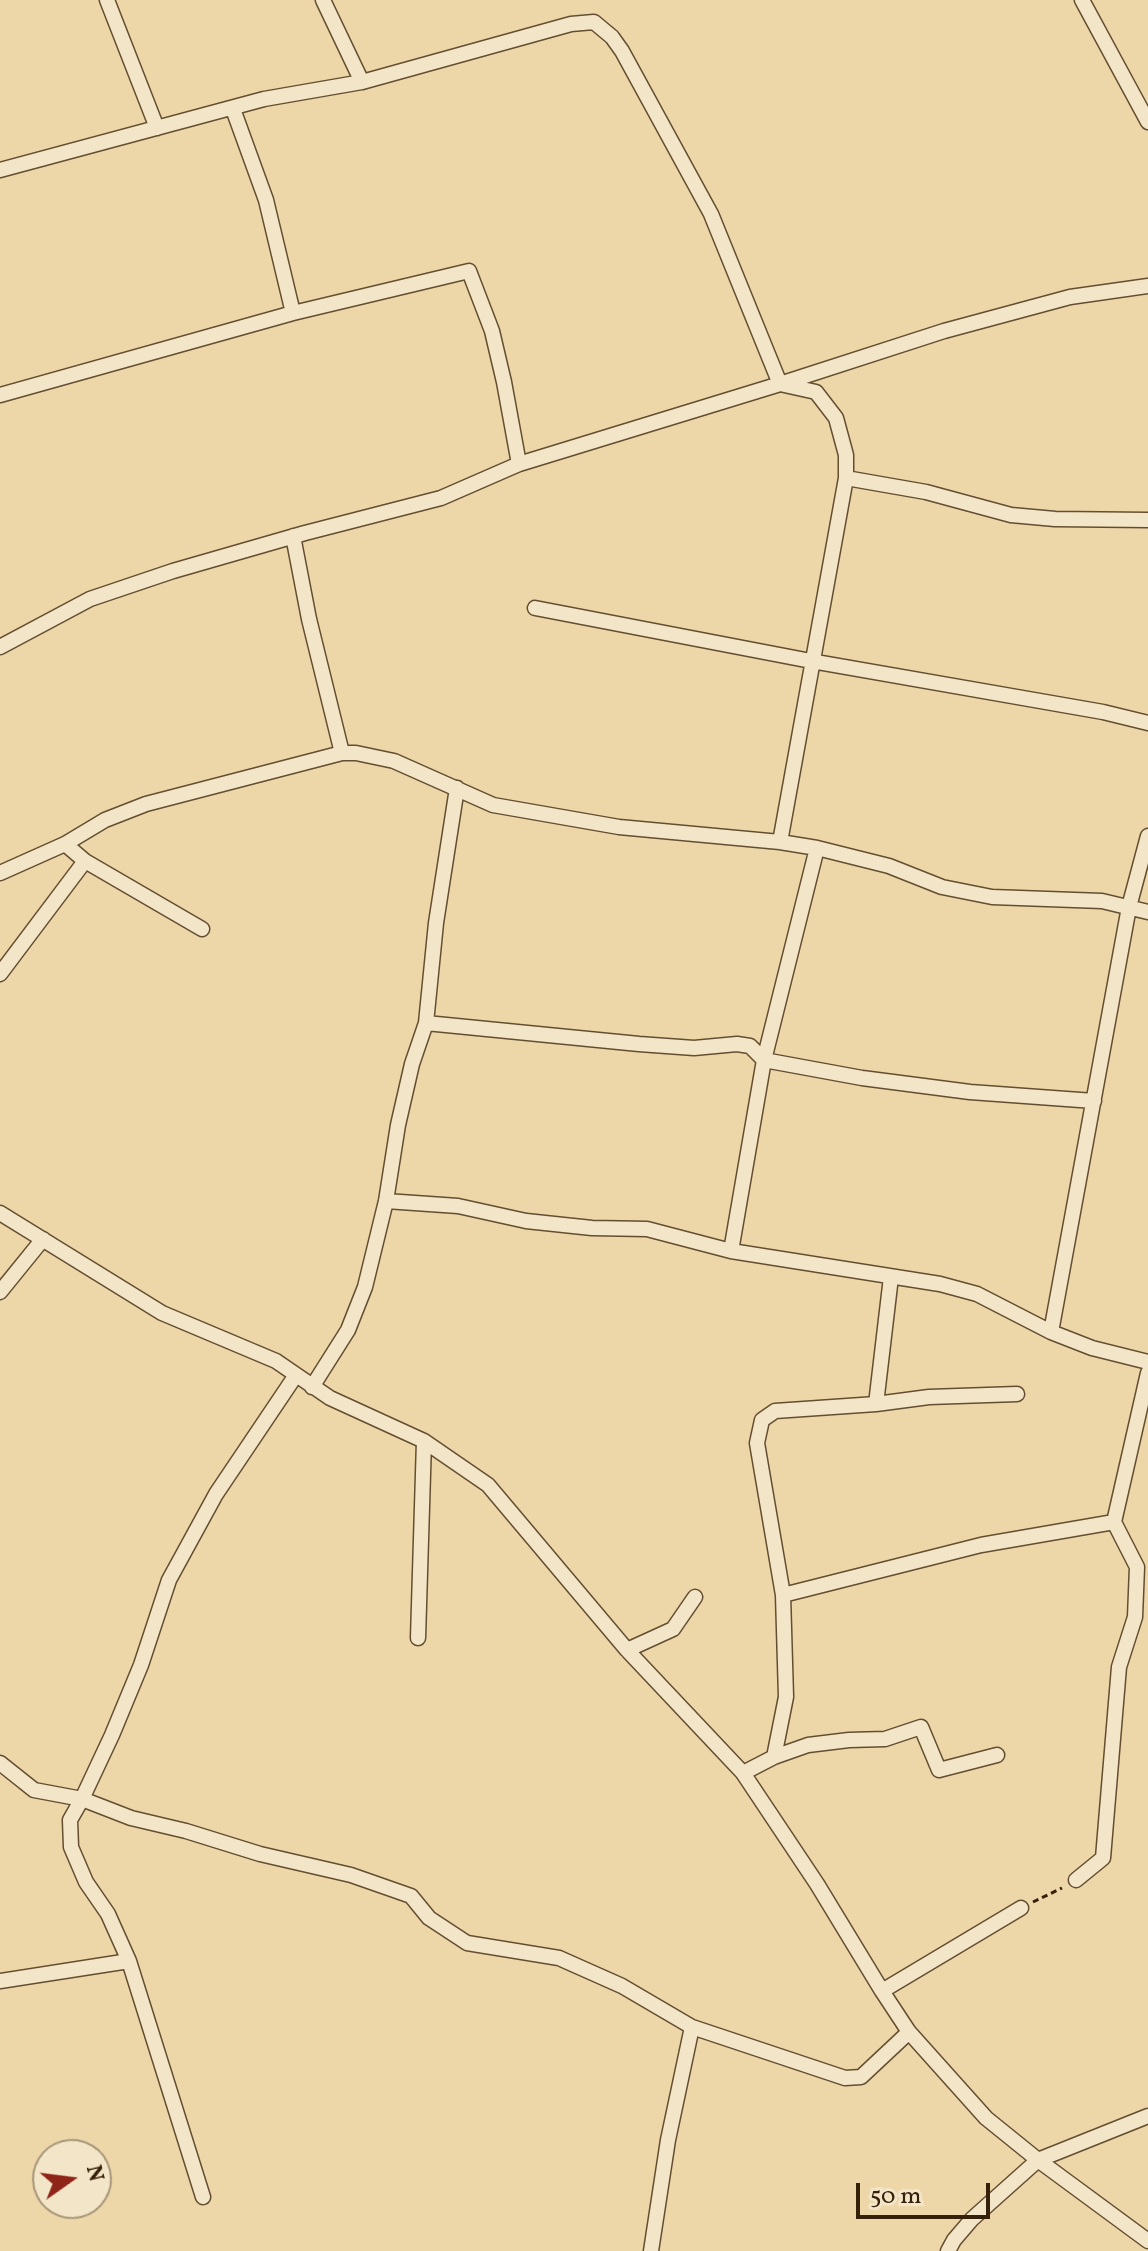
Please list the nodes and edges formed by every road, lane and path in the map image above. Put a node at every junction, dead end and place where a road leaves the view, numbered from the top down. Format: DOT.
graph roads {
  1 [pos="107,0"];
  2 [pos="323,0"];
  3 [pos="1082,0"];
  4 [pos="362,82"];
  5 [pos="233,109"];
  6 [pos="1148,122"];
  7 [pos="157,128"];
  8 [pos="0,170"];
  9 [pos="1148,286"];
  10 [pos="293,313"];
  11 [pos="780,384"];
  12 [pos="0,395"];
  13 [pos="519,464"];
  14 [pos="846,478"];
  15 [pos="1148,520"];
  16 [pos="293,536"];
  17 [pos="535,608"];
  18 [pos="0,647"];
  19 [pos="811,661"];
  20 [pos="1148,723"];
  21 [pos="342,753"];
  22 [pos="457,788"];
  23 [pos="1148,836"];
  24 [pos="780,842"];
  25 [pos="65,844"];
  26 [pos="817,848"];
  27 [pos="85,861"];
  28 [pos="0,873"];
  29 [pos="1129,907"];
  30 [pos="1148,912"];
  31 [pos="202,929"];
  32 [pos="0,974"];
  33 [pos="426,1023"];
  34 [pos="764,1060"];
  35 [pos="1094,1101"];
  36 [pos="386,1201"];
  37 [pos="0,1213"];
  38 [pos="43,1239"];
  39 [pos="731,1251"];
  40 [pos="891,1277"];
  41 [pos="0,1292"];
  42 [pos="1051,1332"];
  43 [pos="1148,1362"];
  44 [pos="1148,1373"];
  45 [pos="296,1375"];
  46 [pos="312,1387"];
  47 [pos="1017,1394"];
  48 [pos="876,1404"];
  49 [pos="424,1441"];
  50 [pos="1114,1522"];
  51 [pos="783,1595"];
  52 [pos="695,1597"];
  53 [pos="418,1638"];
  54 [pos="627,1650"];
  55 [pos="997,1755"];
  56 [pos="774,1757"];
  57 [pos="0,1763"];
  58 [pos="743,1773"];
  59 [pos="82,1799"];
  60 [pos="1076,1880"];
  61 [pos="1021,1908"];
  62 [pos="129,1961"];
  63 [pos="0,1981"];
  64 [pos="882,1991"];
  65 [pos="692,2027"];
  66 [pos="909,2032"];
  67 [pos="1148,2116"];
  68 [pos="1038,2160"];
  69 [pos="203,2197"];
  70 [pos="1148,2241"];
  71 [pos="651,2251"];
  72 [pos="948,2251"];
  1 -- 7 [label="street"];
  2 -- 4 [label="street"];
  3 -- 6 [label="street"];
  4 -- 5 [label="street"];
  4 -- 11 [label="street"];
  5 -- 7 [label="street"];
  5 -- 10 [label="street"];
  7 -- 8 [label="street"];
  9 -- 11 [label="street"];
  10 -- 12 [label="street"];
  10 -- 13 [label="street"];
  11 -- 13 [label="street"];
  11 -- 14 [label="street"];
  13 -- 16 [label="street"];
  14 -- 15 [label="street"];
  14 -- 19 [label="street"];
  16 -- 18 [label="street"];
  16 -- 21 [label="street"];
  17 -- 19 [label="street"];
  19 -- 20 [label="street"];
  19 -- 24 [label="street"];
  21 -- 22 [label="street"];
  21 -- 25 [label="street"];
  22 -- 24 [label="street"];
  22 -- 33 [label="street"];
  23 -- 29 [label="street"];
  24 -- 26 [label="street"];
  25 -- 27 [label="street"];
  25 -- 28 [label="street"];
  26 -- 29 [label="street"];
  26 -- 34 [label="street"];
  27 -- 31 [label="street"];
  27 -- 32 [label="street"];
  29 -- 30 [label="street"];
  29 -- 35 [label="street"];
  33 -- 34 [label="street"];
  33 -- 36 [label="street"];
  34 -- 35 [label="street"];
  34 -- 39 [label="street"];
  35 -- 42 [label="street"];
  36 -- 39 [label="street"];
  36 -- 46 [label="street"];
  37 -- 38 [label="street"];
  38 -- 41 [label="street"];
  38 -- 45 [label="street"];
  39 -- 40 [label="street"];
  40 -- 42 [label="street"];
  40 -- 48 [label="street"];
  42 -- 43 [label="street"];
  44 -- 50 [label="street"];
  45 -- 46 [label="street"];
  45 -- 59 [label="street"];
  46 -- 49 [label="street"];
  47 -- 48 [label="street"];
  48 -- 51 [label="street"];
  49 -- 53 [label="street"];
  49 -- 54 [label="street"];
  50 -- 51 [label="street"];
  50 -- 60 [label="street"];
  51 -- 56 [label="street"];
  52 -- 54 [label="street"];
  54 -- 58 [label="street"];
  55 -- 56 [label="street"];
  56 -- 58 [label="street"];
  57 -- 59 [label="street"];
  58 -- 64 [label="street"];
  59 -- 62 [label="street"];
  59 -- 65 [label="street"];
  60 -- 61 [label="path"];
  61 -- 64 [label="street"];
  62 -- 63 [label="street"];
  62 -- 69 [label="street"];
  64 -- 66 [label="street"];
  65 -- 66 [label="street"];
  65 -- 71 [label="street"];
  66 -- 68 [label="street"];
  67 -- 68 [label="street"];
  68 -- 70 [label="street"];
  68 -- 72 [label="street"];
}
